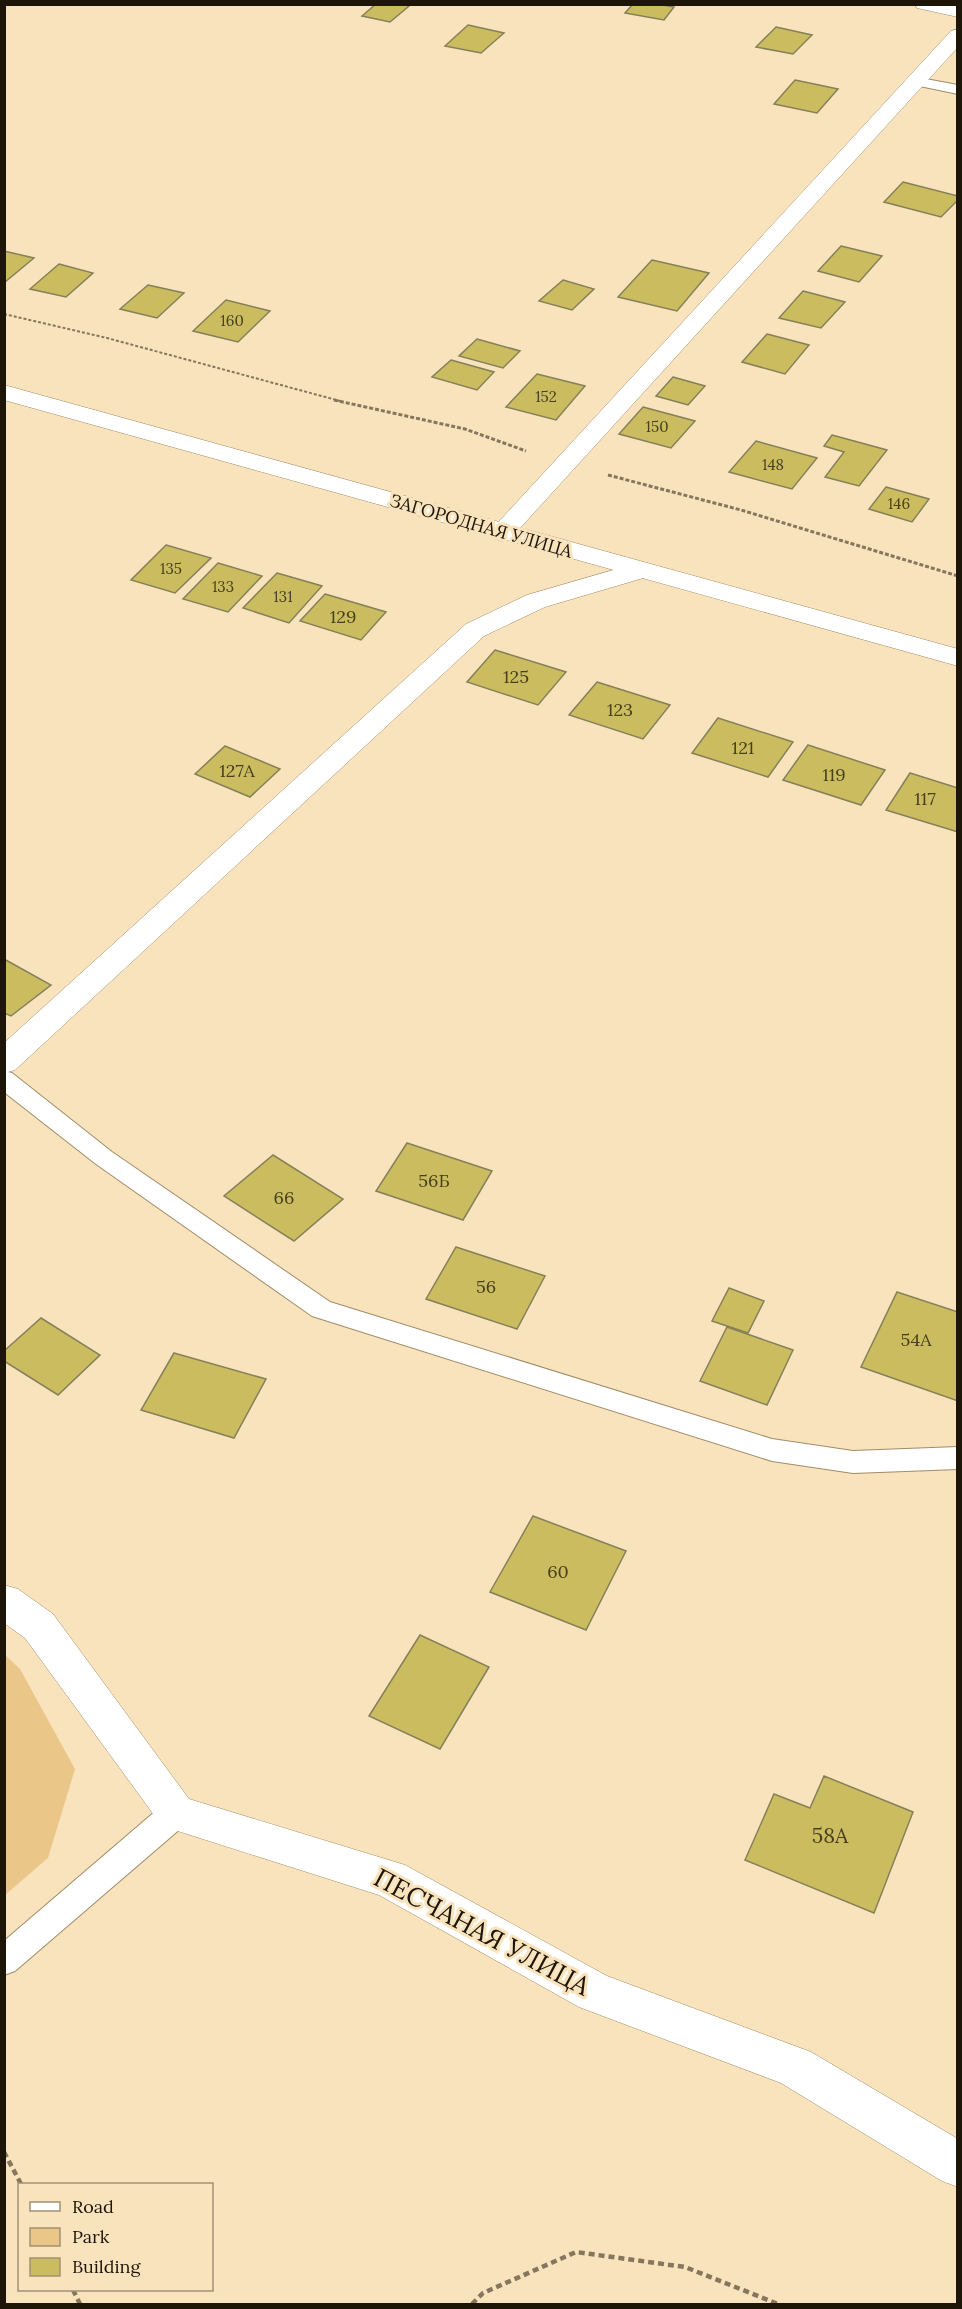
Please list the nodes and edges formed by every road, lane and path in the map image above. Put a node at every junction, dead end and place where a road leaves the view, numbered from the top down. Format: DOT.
graph roads {
  1 [pos="924,4"];
  2 [pos="957,11"];
  3 [pos="957,35"];
  4 [pos="915,81"];
  5 [pos="957,90"];
  6 [pos="4,314"];
  7 [pos="4,392"];
  8 [pos="565,464"];
  9 [pos="502,533"];
  10 [pos="641,570"];
  11 [pos="957,576"];
  12 [pos="957,658"];
  13 [pos="4,1062"];
  14 [pos="4,1079"];
  15 [pos="957,1458"];
  16 [pos="4,1601"];
  17 [pos="176,1813"];
  18 [pos="4,1961"];
  19 [pos="4,2152"];
  20 [pos="957,2165"];
  21 [pos="20,2183"];
  22 [pos="472,2304"];
  23 [pos="778,2304"];
  1 -- 2 [label="street"];
  3 -- 4 [label="street"];
  4 -- 5 [label="lane"];
  4 -- 8 [label="street"];
  6 -- 8 [label="path"];
  7 -- 9 [label="street, ЗАГОРОДНАЯ УЛИЦА"];
  8 -- 9 [label="street"];
  8 -- 11 [label="path"];
  9 -- 10 [label="street, ЗАГОРОДНАЯ УЛИЦА"];
  10 -- 12 [label="street, ЗАГОРОДНАЯ УЛИЦА"];
  10 -- 13 [label="street"];
  14 -- 15 [label="lane"];
  16 -- 17 [label="street"];
  17 -- 18 [label="lane"];
  17 -- 20 [label="street, ПЕСЧАНАЯ УЛИЦА"];
  19 -- 21 [label="path"];
  22 -- 23 [label="path"];
}
